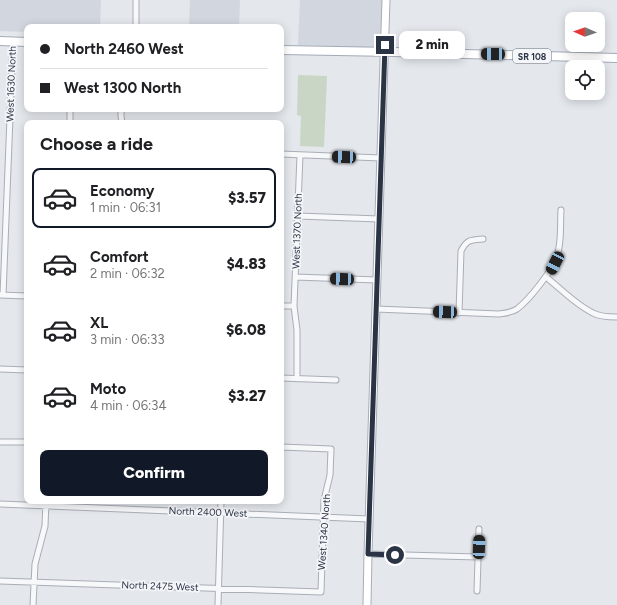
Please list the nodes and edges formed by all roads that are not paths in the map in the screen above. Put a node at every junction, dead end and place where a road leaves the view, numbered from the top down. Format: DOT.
graph roads {
  1 [pos="136,0"];
  2 [pos="386,0"];
  3 [pos="136,24"];
  4 [pos="0,41"];
  5 [pos="13,41"];
  6 [pos="24,42"];
  7 [pos="284,50"];
  8 [pos="385,52"];
  9 [pos="617,58"];
  10 [pos="284,154"];
  11 [pos="300,155"];
  12 [pos="381,158"];
  13 [pos="0,204"];
  14 [pos="6,204"];
  15 [pos="560,210"];
  16 [pos="298,216"];
  17 [pos="379,219"];
  18 [pos="483,239"];
  19 [pos="296,277"];
  20 [pos="546,277"];
  21 [pos="377,280"];
  22 [pos="1,295"];
  23 [pos="24,296"];
  24 [pos="284,306"];
  25 [pos="294,306"];
  26 [pos="376,309"];
  27 [pos="459,313"];
  28 [pos="617,317"];
  29 [pos="0,369"];
  30 [pos="24,370"];
  31 [pos="284,378"];
  32 [pos="297,378"];
  33 [pos="336,380"];
  34 [pos="0,442"];
  35 [pos="24,442"];
  36 [pos="284,447"];
  37 [pos="0,504"];
  38 [pos="46,504"];
  39 [pos="221,504"];
  40 [pos="221,513"];
  41 [pos="324,517"];
  42 [pos="369,519"];
  43 [pos="480,529"];
  44 [pos="368,554"];
  45 [pos="478,557"];
  46 [pos="0,580"];
  47 [pos="34,582"];
  48 [pos="218,588"];
  49 [pos="477,591"];
  50 [pos="321,592"];
  51 [pos="33,605"];
  52 [pos="218,605"];
  53 [pos="368,605"];
  1 -- 3 [label="street"];
  2 -- 8 [label="street"];
  4 -- 5 [label="main road"];
  5 -- 6 [label="main road"];
  5 -- 14 [label="street, West 1630 North"];
  7 -- 8 [label="main road, SR 108"];
  8 -- 9 [label="main road, SR 108"];
  8 -- 12 [label="street"];
  10 -- 11 [label="street"];
  11 -- 12 [label="street"];
  11 -- 16 [label="street, West 1370 North"];
  12 -- 17 [label="street"];
  13 -- 14 [label="street"];
  14 -- 22 [label="street, West 1630 North"];
  15 -- 20 [label="street"];
  16 -- 17 [label="street"];
  16 -- 19 [label="street, West 1370 North"];
  17 -- 21 [label="street"];
  18 -- 27 [label="street"];
  19 -- 21 [label="street"];
  19 -- 25 [label="street, West 1370 North"];
  20 -- 27 [label="street"];
  20 -- 28 [label="street"];
  21 -- 26 [label="street"];
  22 -- 23 [label="street"];
  24 -- 25 [label="street"];
  25 -- 32 [label="street, West 1370 North"];
  26 -- 27 [label="street"];
  26 -- 42 [label="street"];
  29 -- 30 [label="street"];
  31 -- 32 [label="street"];
  32 -- 33 [label="street"];
  34 -- 35 [label="street"];
  36 -- 41 [label="street, West 1340 North"];
  37 -- 38 [label="street, North 2400 West"];
  38 -- 40 [label="street, North 2400 West"];
  38 -- 47 [label="street"];
  39 -- 40 [label="street"];
  40 -- 41 [label="street, North 2400 West"];
  40 -- 48 [label="street"];
  41 -- 42 [label="street, North 2400 West"];
  41 -- 50 [label="street, West 1340 North"];
  42 -- 44 [label="street"];
  43 -- 45 [label="street"];
  44 -- 45 [label="street"];
  44 -- 53 [label="street"];
  45 -- 49 [label="street"];
  46 -- 47 [label="street, North 2475 West"];
  47 -- 48 [label="street, North 2475 West"];
  47 -- 51 [label="street"];
  48 -- 50 [label="street, North 2475 West"];
  48 -- 52 [label="street"];
}
